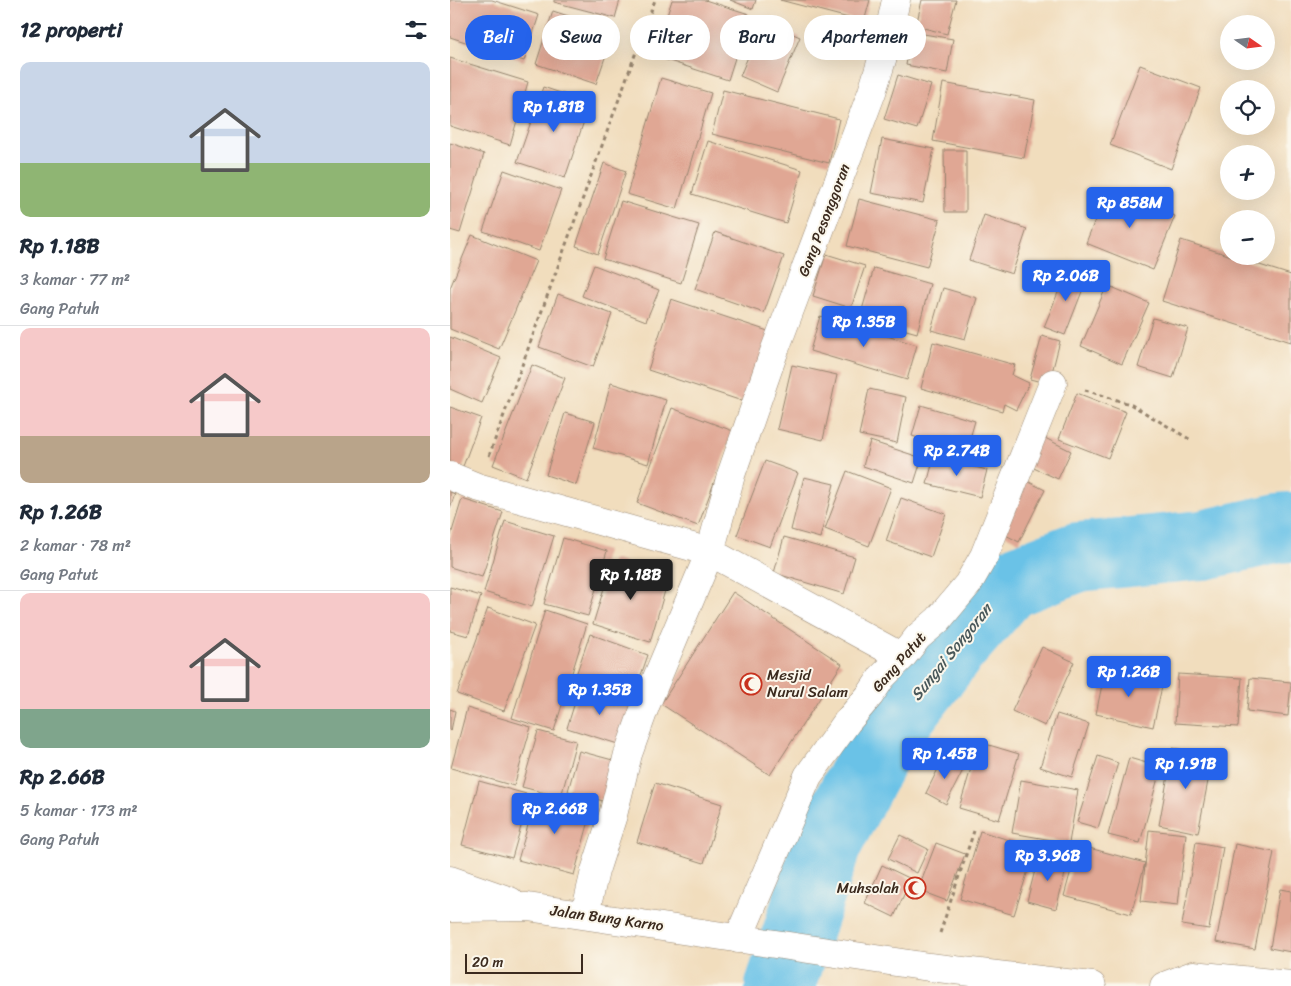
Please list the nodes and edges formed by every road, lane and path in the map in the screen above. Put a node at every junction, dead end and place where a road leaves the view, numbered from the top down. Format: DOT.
graph roads {
  1 [pos="655,0"];
  2 [pos="896,0"];
  3 [pos="1053,383"];
  4 [pos="1191,440"];
  5 [pos="450,476"];
  6 [pos="477,487"];
  7 [pos="710,552"];
  8 [pos="902,657"];
  9 [pos="974,831"];
  10 [pos="450,880"];
  11 [pos="528,907"];
  12 [pos="450,908"];
  13 [pos="585,914"];
  14 [pos="750,940"];
  15 [pos="929,967"];
  16 [pos="1291,985"];
  17 [pos="1092,986"];
  18 [pos="1164,986"];
  1 -- 6 [label="path"];
  2 -- 7 [label="street, Gang Pesonggoran"];
  3 -- 4 [label="path"];
  3 -- 8 [label="street, Gang Patut"];
  5 -- 6 [label="street"];
  6 -- 7 [label="street"];
  7 -- 8 [label="street"];
  7 -- 13 [label="street, Gang Pesonggoran"];
  8 -- 14 [label="street, Gang Patut"];
  9 -- 15 [label="path"];
  10 -- 11 [label="street"];
  11 -- 12 [label="street, Jalan Bung Karno"];
  11 -- 13 [label="street, Jalan Bung Karno"];
  13 -- 14 [label="street, Jalan Bung Karno"];
  14 -- 15 [label="street, Jalan Bung Karno"];
  15 -- 17 [label="street"];
  16 -- 18 [label="street"];
}
